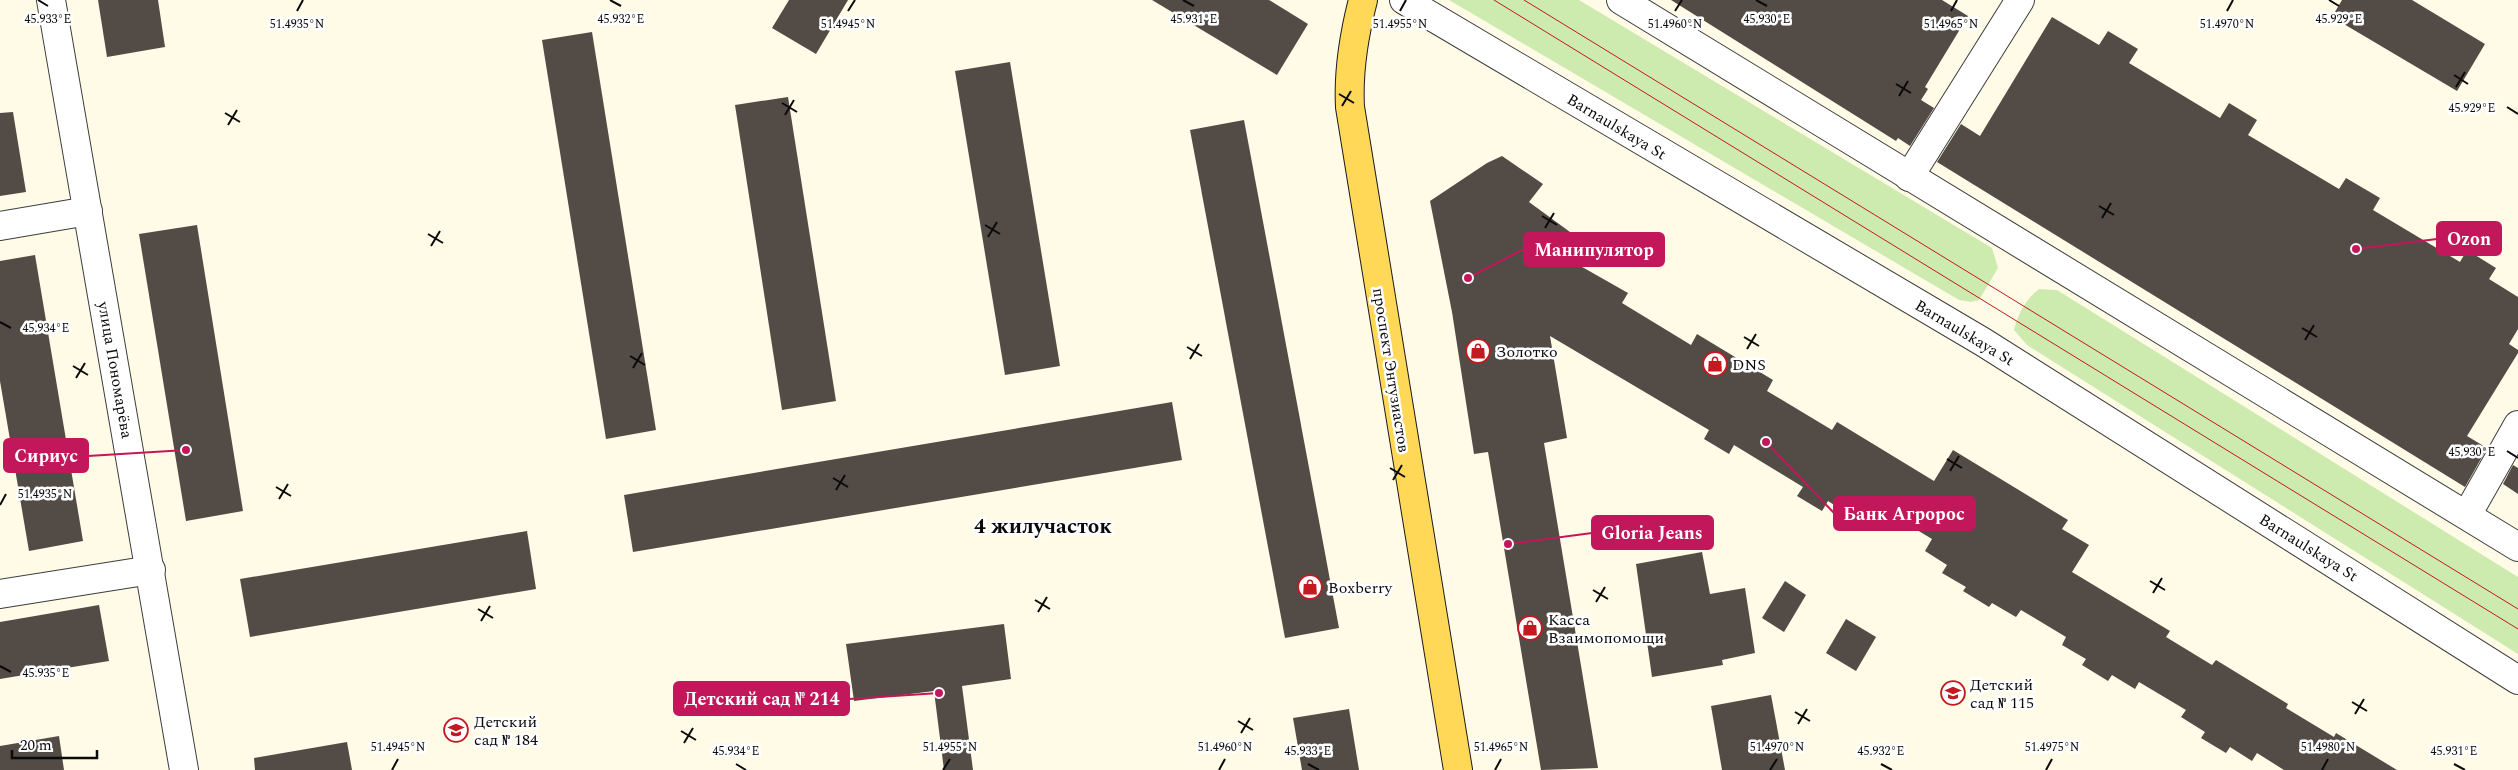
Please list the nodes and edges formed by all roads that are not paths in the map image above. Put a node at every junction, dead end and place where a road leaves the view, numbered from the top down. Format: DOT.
graph roads {
  1 [pos="50,0"];
  2 [pos="1363,0"];
  3 [pos="1404,0"];
  4 [pos="1621,0"];
  5 [pos="2020,0"];
  6 [pos="1909,177"];
  7 [pos="88,211"];
  8 [pos="0,226"];
  9 [pos="2518,425"];
  10 [pos="2467,515"];
  11 [pos="2518,546"];
  12 [pos="151,570"];
  13 [pos="0,594"];
  14 [pos="2518,680"];
  15 [pos="184,770"];
  16 [pos="1458,770"];
  1 -- 7 [label="street, улица Пономарёва"];
  2 -- 16 [label="main road, проспект Энтузиастов"];
  3 -- 14 [label="street, Barnaulskaya St"];
  4 -- 6 [label="street"];
  5 -- 6 [label="street"];
  6 -- 10 [label="street"];
  7 -- 8 [label="street"];
  7 -- 12 [label="street, улица Пономарёва"];
  9 -- 10 [label="street"];
  10 -- 11 [label="street"];
  12 -- 13 [label="street"];
  12 -- 15 [label="street, улица Пономарёва"];
}
